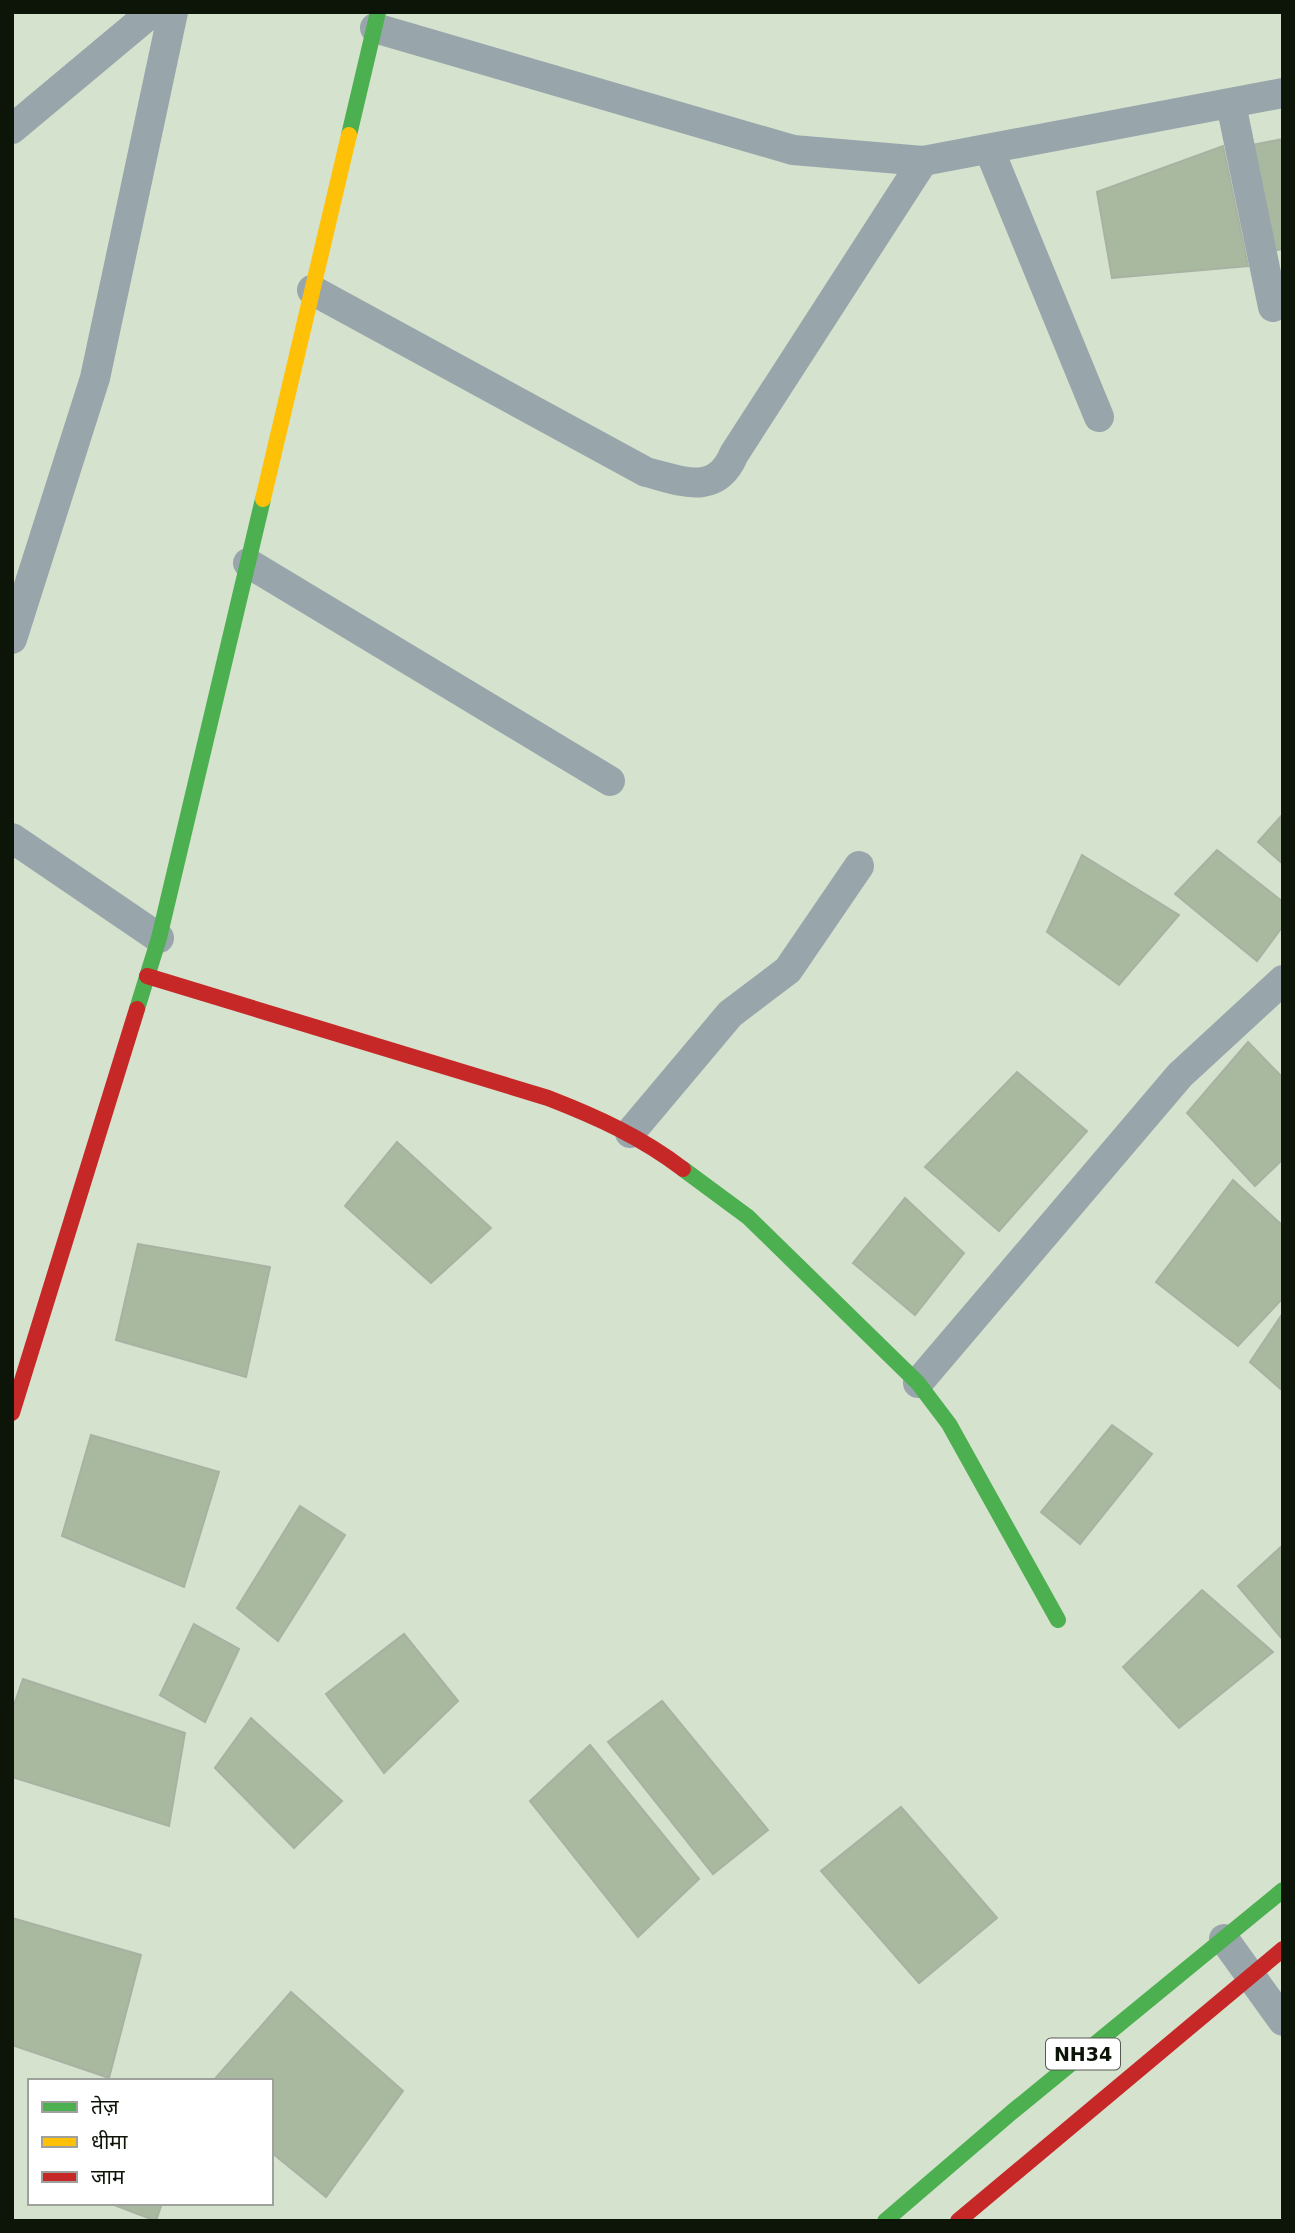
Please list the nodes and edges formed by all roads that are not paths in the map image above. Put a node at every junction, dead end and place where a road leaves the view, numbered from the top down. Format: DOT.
graph roads {
  1 [pos="152,12"];
  2 [pos="173,12"];
  3 [pos="377,20"];
  4 [pos="1283,93"];
  5 [pos="1231,104"];
  6 [pos="12,129"];
  7 [pos="989,149"];
  8 [pos="923,161"];
  9 [pos="312,290"];
  10 [pos="1272,307"];
  11 [pos="1099,417"];
  12 [pos="248,563"];
  13 [pos="12,639"];
  14 [pos="610,781"];
  15 [pos="12,838"];
  16 [pos="859,866"];
  17 [pos="159,938"];
  18 [pos="147,976"];
  19 [pos="1283,979"];
  20 [pos="630,1133"];
  21 [pos="918,1383"];
  22 [pos="12,1413"];
  23 [pos="1058,1620"];
  24 [pos="1283,1891"];
  25 [pos="1224,1938"];
  26 [pos="1283,1950"];
  27 [pos="1249,1978"];
  28 [pos="1283,2021"];
  29 [pos="885,2221"];
  30 [pos="958,2221"];
  1 -- 6 [label="street"];
  2 -- 13 [label="street"];
  3 -- 8 [label="street"];
  3 -- 9 [label="main road"];
  4 -- 5 [label="street"];
  5 -- 7 [label="street"];
  5 -- 10 [label="street"];
  7 -- 8 [label="street"];
  7 -- 11 [label="street"];
  8 -- 9 [label="street"];
  9 -- 12 [label="main road"];
  12 -- 14 [label="street"];
  12 -- 17 [label="main road"];
  15 -- 17 [label="street"];
  16 -- 20 [label="street"];
  17 -- 18 [label="main road"];
  18 -- 20 [label="main road"];
  18 -- 22 [label="main road"];
  19 -- 21 [label="street"];
  20 -- 21 [label="main road"];
  21 -- 23 [label="main road"];
  24 -- 25 [label="main road, NH34"];
  25 -- 27 [label="street"];
  25 -- 29 [label="main road, NH34"];
  26 -- 27 [label="main road, NH34"];
  27 -- 28 [label="street"];
  27 -- 30 [label="main road, NH34"];
}
